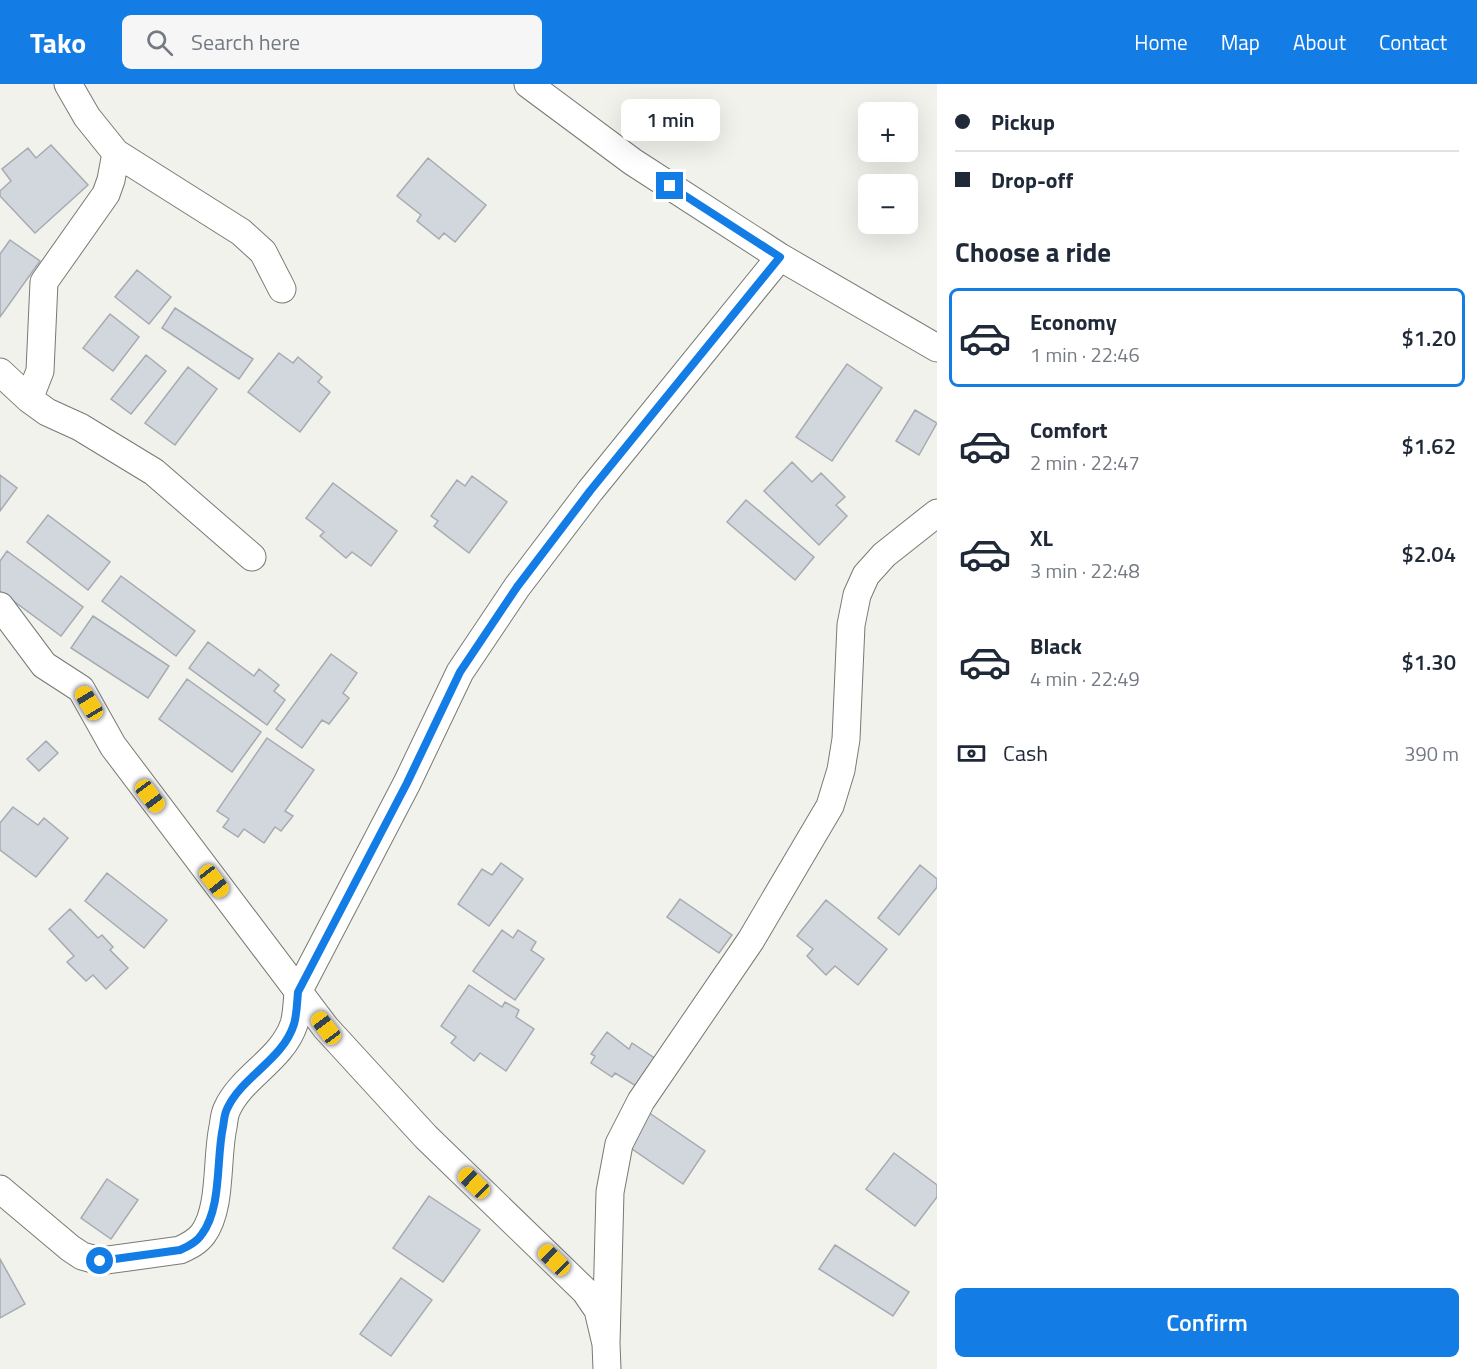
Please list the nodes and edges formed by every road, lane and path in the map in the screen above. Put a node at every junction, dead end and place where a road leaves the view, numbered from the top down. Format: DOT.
graph roads {
  1 [pos="68,84"];
  2 [pos="528,84"];
  3 [pos="116,153"];
  4 [pos="780,257"];
  5 [pos="282,289"];
  6 [pos="937,348"];
  7 [pos="0,372"];
  8 [pos="29,399"];
  9 [pos="937,513"];
  10 [pos="252,557"];
  11 [pos="0,606"];
  12 [pos="298,992"];
  13 [pos="0,1188"];
  14 [pos="606,1356"];
  1 -- 3 [label="street"];
  2 -- 4 [label="street"];
  3 -- 5 [label="street"];
  3 -- 8 [label="street"];
  4 -- 6 [label="street"];
  4 -- 12 [label="street"];
  7 -- 8 [label="street"];
  8 -- 10 [label="street"];
  9 -- 14 [label="street"];
  11 -- 12 [label="street"];
  12 -- 13 [label="street"];
  12 -- 14 [label="street"];
}
